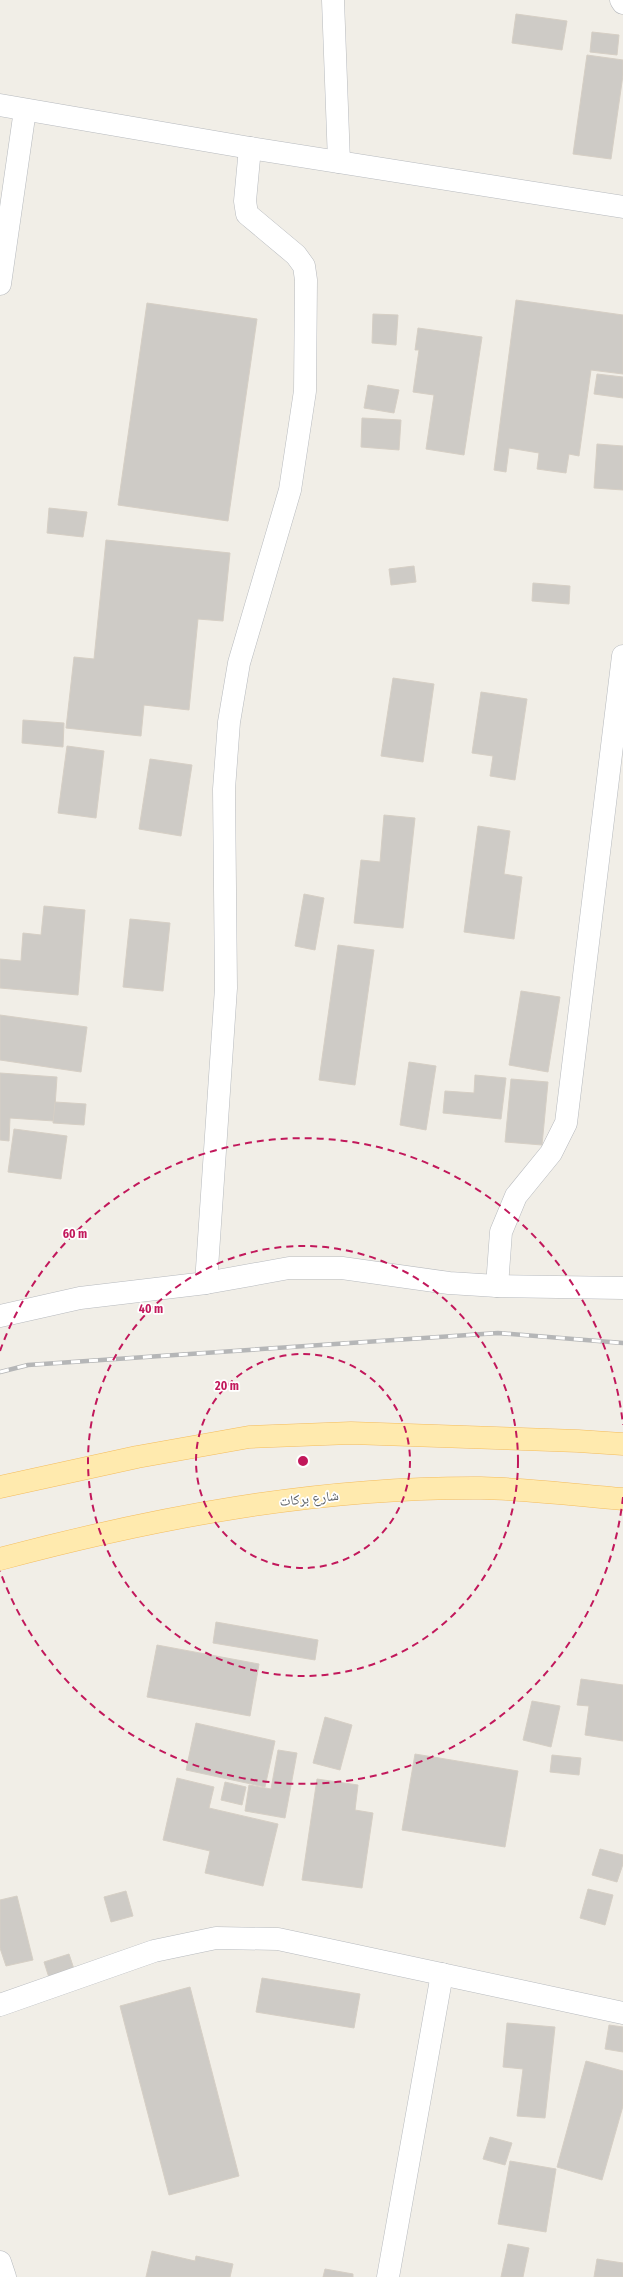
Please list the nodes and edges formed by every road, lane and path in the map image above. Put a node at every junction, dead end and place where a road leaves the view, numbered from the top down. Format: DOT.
graph roads {
  1 [pos="333,0"];
  2 [pos="621,0"];
  3 [pos="623,3"];
  4 [pos="0,105"];
  5 [pos="25,110"];
  6 [pos="250,148"];
  7 [pos="339,162"];
  8 [pos="623,207"];
  9 [pos="0,284"];
  10 [pos="623,656"];
  11 [pos="206,1284"];
  12 [pos="497,1286"];
  13 [pos="623,1288"];
  14 [pos="0,1316"];
  15 [pos="623,1444"];
  16 [pos="0,1487"];
  17 [pos="623,1499"];
  18 [pos="0,1559"];
  19 [pos="442,1974"];
  20 [pos="0,2005"];
  21 [pos="623,2013"];
  22 [pos="0,2262"];
  23 [pos="5,2277"];
  24 [pos="388,2277"];
  1 -- 7 [label="street"];
  2 -- 3 [label="street"];
  4 -- 5 [label="street"];
  5 -- 6 [label="street"];
  5 -- 9 [label="street"];
  6 -- 7 [label="street"];
  6 -- 11 [label="street"];
  7 -- 8 [label="street"];
  10 -- 12 [label="street"];
  11 -- 12 [label="street"];
  11 -- 14 [label="street"];
  12 -- 13 [label="street"];
  15 -- 16 [label="main road"];
  17 -- 18 [label="main road, شارع بركات"];
  19 -- 20 [label="street"];
  19 -- 21 [label="street"];
  19 -- 24 [label="street"];
  22 -- 23 [label="street"];
}
